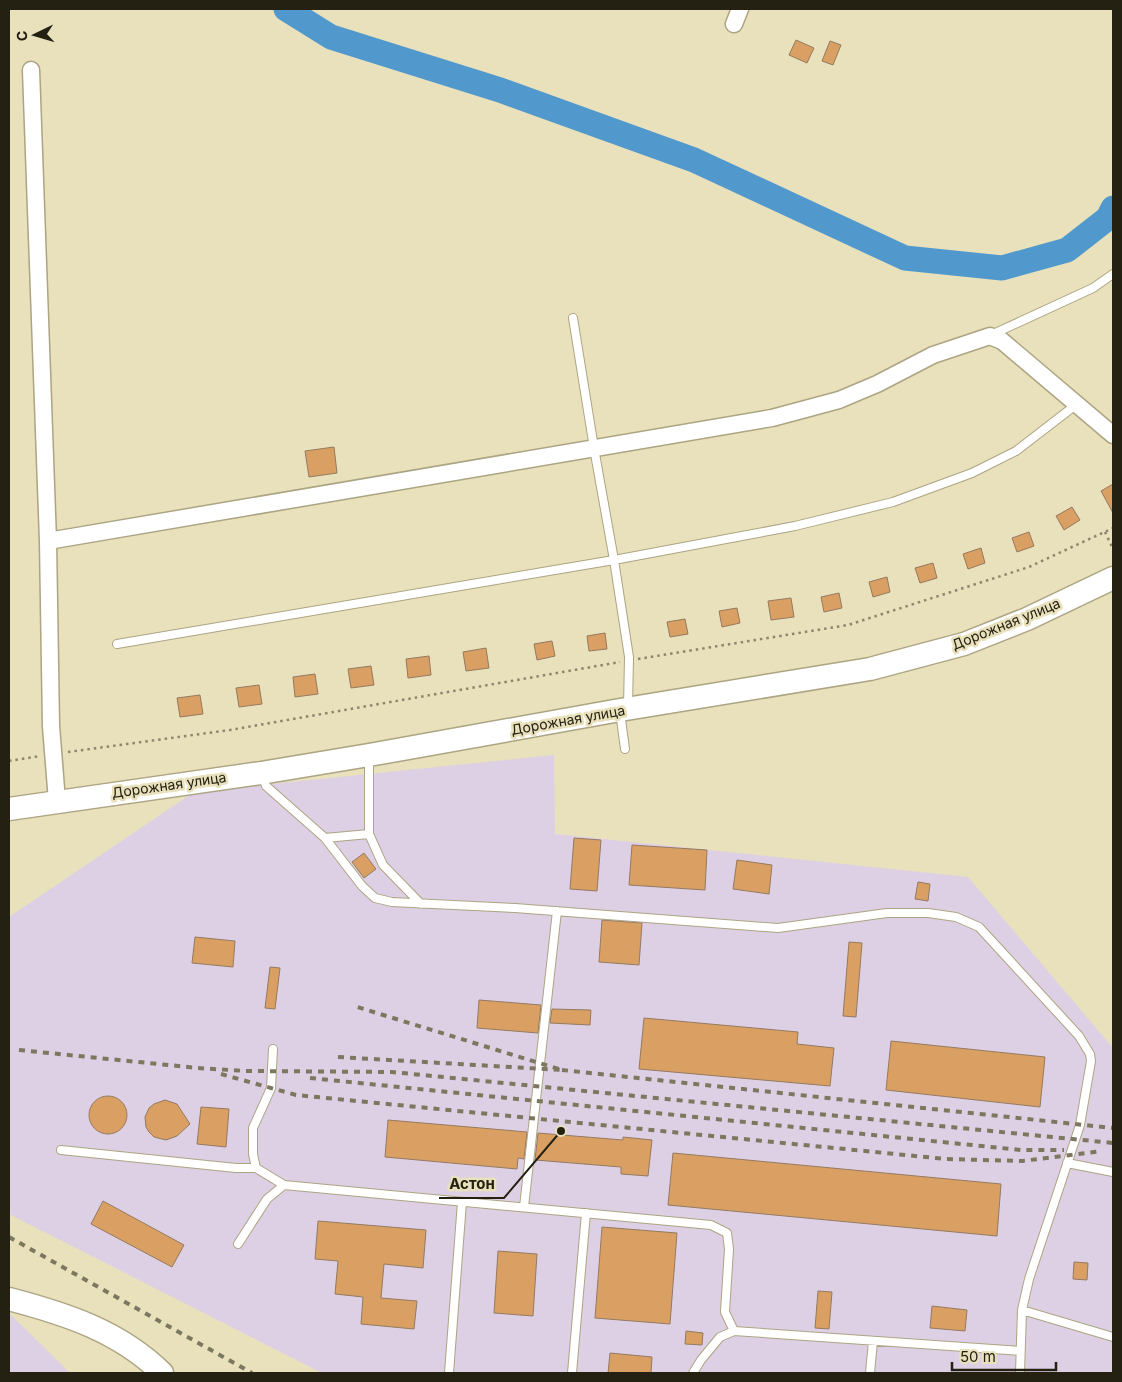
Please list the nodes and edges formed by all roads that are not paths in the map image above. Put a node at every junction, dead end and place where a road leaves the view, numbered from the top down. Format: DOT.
graph roads {
  1 [pos="740,9"];
  2 [pos="734,24"];
  3 [pos="31,70"];
  4 [pos="1113,274"];
  5 [pos="573,318"];
  6 [pos="990,336"];
  7 [pos="1077,404"];
  8 [pos="1113,435"];
  9 [pos="594,448"];
  10 [pos="48,541"];
  11 [pos="614,560"];
  12 [pos="1113,578"];
  13 [pos="117,644"];
  14 [pos="624,710"];
  15 [pos="625,749"];
  16 [pos="369,755"];
  17 [pos="261,772"];
  18 [pos="57,801"];
  19 [pos="9,809"];
  20 [pos="369,834"];
  21 [pos="325,838"];
  22 [pos="421,904"];
  23 [pos="557,912"];
  24 [pos="273,1049"];
  25 [pos="61,1150"];
  26 [pos="1067,1163"];
  27 [pos="256,1168"];
  28 [pos="1113,1172"];
  29 [pos="284,1185"];
  30 [pos="462,1202"];
  31 [pos="524,1207"];
  32 [pos="586,1213"];
  33 [pos="238,1244"];
  34 [pos="9,1299"];
  35 [pos="1022,1310"];
  36 [pos="734,1331"];
  37 [pos="1113,1337"];
  38 [pos="873,1341"];
  39 [pos="1020,1351"];
  40 [pos="162,1373"];
  41 [pos="449,1373"];
  42 [pos="572,1373"];
  43 [pos="694,1373"];
  44 [pos="870,1373"];
  45 [pos="1020,1373"];
  1 -- 2 [label="street"];
  3 -- 10 [label="street"];
  4 -- 6 [label="lane"];
  5 -- 9 [label="lane"];
  6 -- 7 [label="street"];
  6 -- 9 [label="street"];
  7 -- 8 [label="street"];
  7 -- 11 [label="lane"];
  9 -- 10 [label="street"];
  9 -- 11 [label="lane"];
  10 -- 18 [label="street"];
  11 -- 13 [label="lane"];
  11 -- 14 [label="lane"];
  12 -- 14 [label="street, Дорожная улица"];
  14 -- 15 [label="lane"];
  14 -- 16 [label="street, Дорожная улица"];
  16 -- 17 [label="street, Дорожная улица"];
  16 -- 20 [label="lane"];
  17 -- 18 [label="street, Дорожная улица"];
  17 -- 21 [label="lane"];
  18 -- 19 [label="street, Дорожная улица"];
  20 -- 21 [label="lane"];
  20 -- 22 [label="lane"];
  21 -- 22 [label="lane"];
  22 -- 23 [label="lane"];
  23 -- 26 [label="lane"];
  23 -- 31 [label="lane"];
  24 -- 27 [label="lane"];
  25 -- 27 [label="lane"];
  26 -- 28 [label="lane"];
  26 -- 35 [label="lane"];
  27 -- 29 [label="lane"];
  29 -- 30 [label="lane"];
  29 -- 33 [label="lane"];
  30 -- 31 [label="lane"];
  30 -- 41 [label="lane"];
  31 -- 32 [label="lane"];
  32 -- 36 [label="lane"];
  32 -- 42 [label="lane"];
  34 -- 40 [label="street"];
  35 -- 37 [label="lane"];
  35 -- 39 [label="lane"];
  36 -- 38 [label="lane"];
  36 -- 43 [label="lane"];
  38 -- 39 [label="lane"];
  38 -- 44 [label="lane"];
  39 -- 45 [label="lane"];
}
